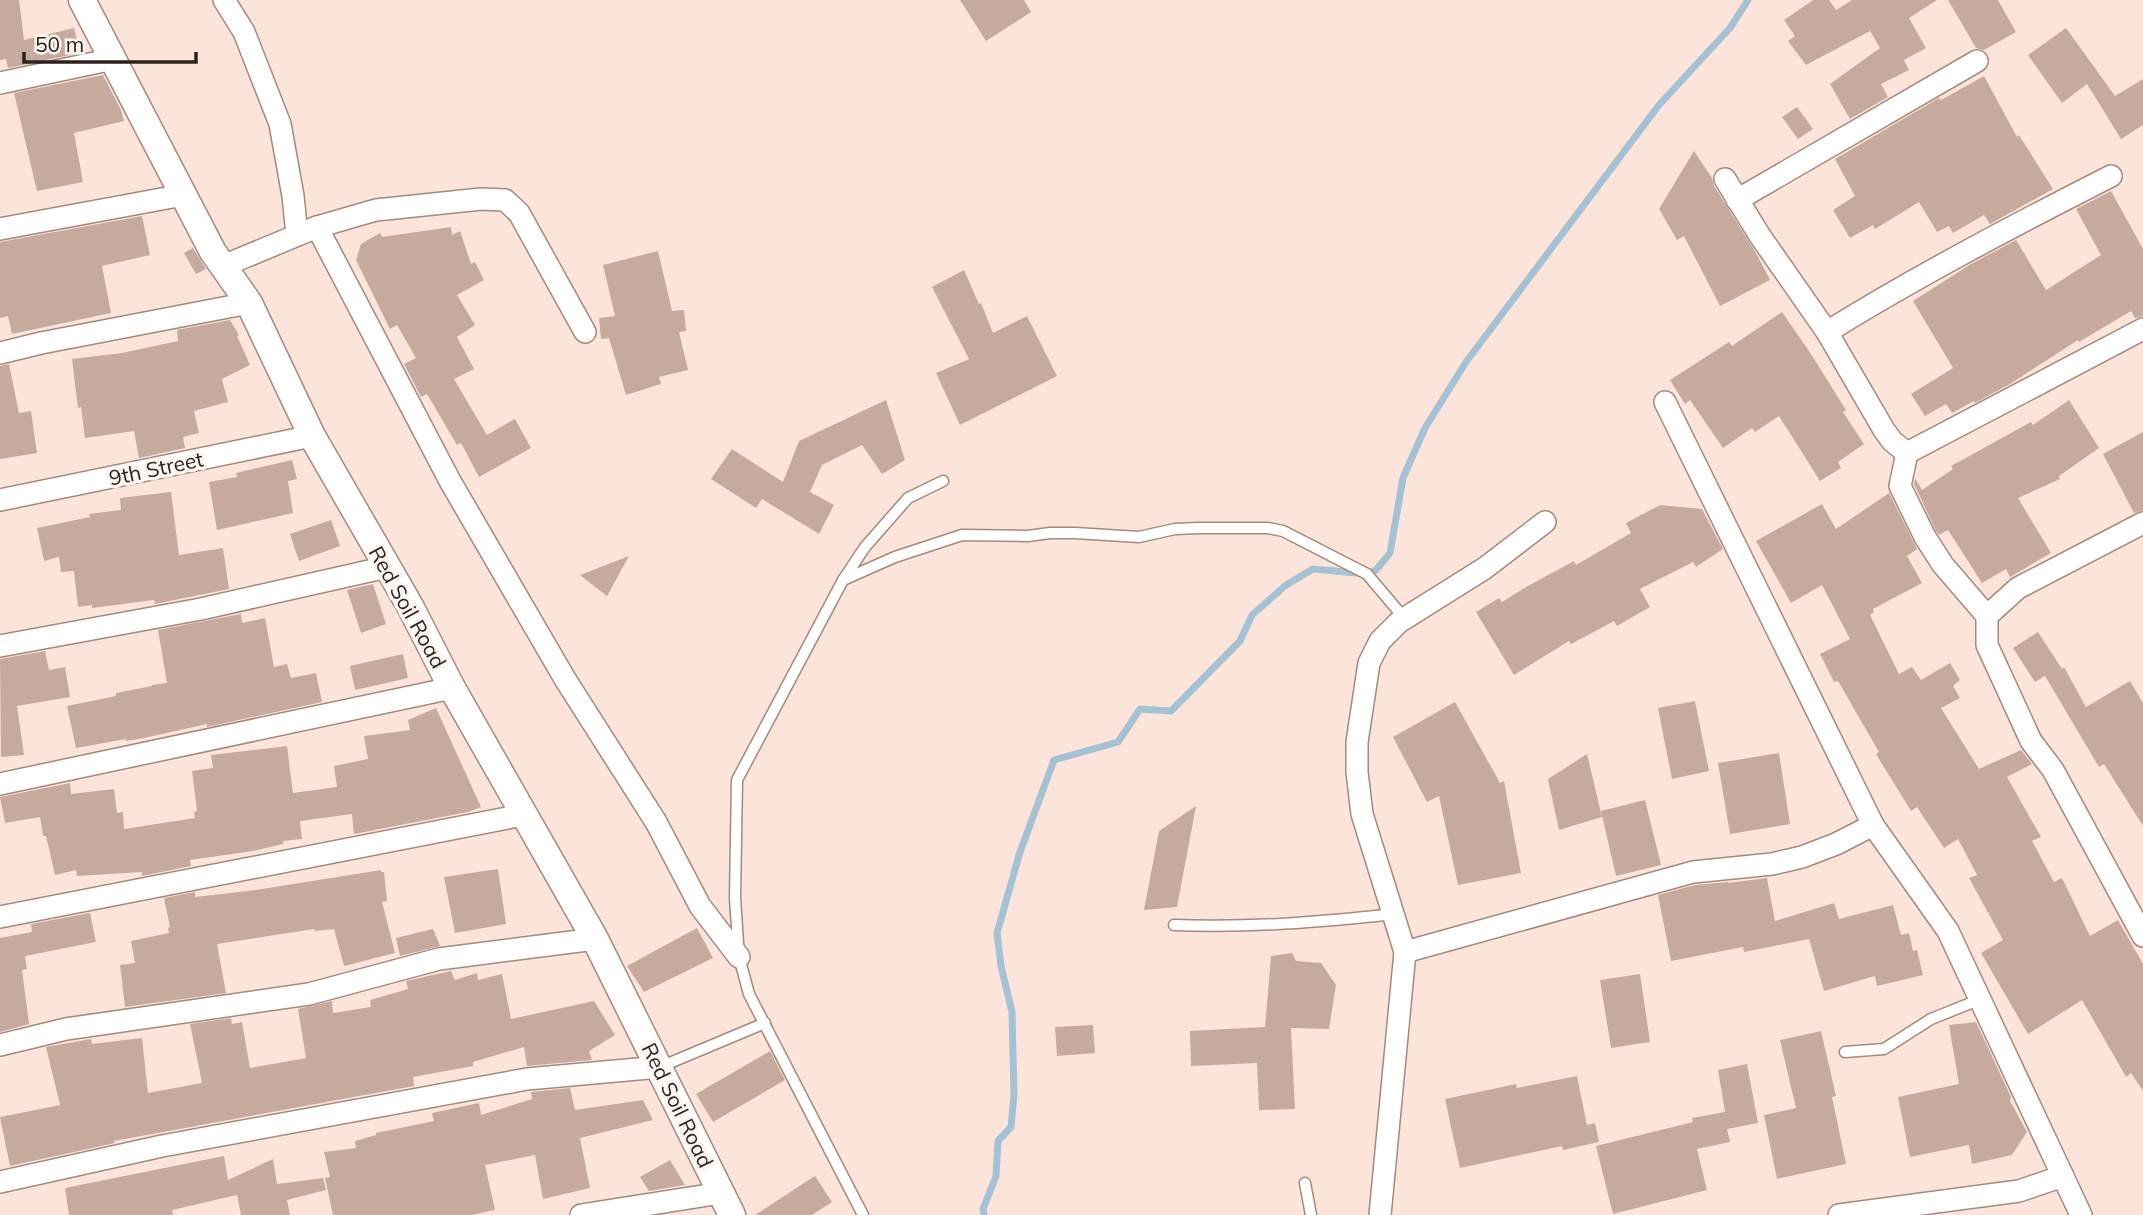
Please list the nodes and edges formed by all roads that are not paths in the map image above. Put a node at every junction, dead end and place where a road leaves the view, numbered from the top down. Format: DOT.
graph roads {
  1 [pos="82,0"];
  2 [pos="224,0"];
  3 [pos="113,59"];
  4 [pos="1977,61"];
  5 [pos="0,83"];
  6 [pos="2111,176"];
  7 [pos="1725,180"];
  8 [pos="183,195"];
  9 [pos="1737,200"];
  10 [pos="0,229"];
  11 [pos="307,231"];
  12 [pos="223,266"];
  13 [pos="249,303"];
  14 [pos="2143,329"];
  15 [pos="584,332"];
  16 [pos="1826,332"];
  17 [pos="0,353"];
  18 [pos="1665,402"];
  19 [pos="312,436"];
  20 [pos="1907,453"];
  21 [pos="943,481"];
  22 [pos="0,500"];
  23 [pos="1545,522"];
  24 [pos="2143,523"];
  25 [pos="387,567"];
  26 [pos="843,580"];
  27 [pos="1987,616"];
  28 [pos="1405,619"];
  29 [pos="0,646"];
  30 [pos="452,688"];
  31 [pos="0,784"];
  32 [pos="523,815"];
  33 [pos="1873,825"];
  34 [pos="1394,914"];
  35 [pos="0,917"];
  36 [pos="1174,925"];
  37 [pos="2143,936"];
  38 [pos="595,939"];
  39 [pos="1405,952"];
  40 [pos="739,957"];
  41 [pos="1981,999"];
  42 [pos="765,1023"];
  43 [pos="0,1045"];
  44 [pos="1845,1052"];
  45 [pos="660,1067"];
  46 [pos="2063,1176"];
  47 [pos="0,1181"];
  48 [pos="1305,1182"];
  49 [pos="726,1204"];
  50 [pos="581,1215"];
  51 [pos="863,1215"];
  52 [pos="1311,1215"];
  53 [pos="1380,1215"];
  54 [pos="1839,1215"];
  55 [pos="2081,1215"];
  1 -- 3 [label="street, Red Soil Road"];
  2 -- 11 [label="street"];
  3 -- 5 [label="street"];
  3 -- 8 [label="street, Red Soil Road"];
  4 -- 9 [label="street"];
  6 -- 16 [label="street"];
  7 -- 9 [label="street"];
  8 -- 10 [label="street"];
  8 -- 12 [label="street, Red Soil Road"];
  9 -- 16 [label="street"];
  11 -- 12 [label="street"];
  11 -- 15 [label="street"];
  11 -- 40 [label="street"];
  12 -- 13 [label="street, Red Soil Road"];
  13 -- 17 [label="street"];
  13 -- 19 [label="street, Red Soil Road"];
  14 -- 20 [label="street"];
  16 -- 20 [label="street"];
  18 -- 33 [label="street"];
  19 -- 22 [label="street, 9th Street"];
  19 -- 25 [label="street, Red Soil Road"];
  20 -- 27 [label="street"];
  21 -- 26 [label="lane"];
  23 -- 28 [label="street"];
  24 -- 27 [label="street"];
  25 -- 29 [label="street"];
  25 -- 30 [label="street, Red Soil Road"];
  26 -- 28 [label="lane"];
  26 -- 40 [label="lane"];
  27 -- 37 [label="street"];
  28 -- 34 [label="street"];
  30 -- 31 [label="street"];
  30 -- 32 [label="street, Red Soil Road"];
  32 -- 35 [label="street"];
  32 -- 38 [label="street, Red Soil Road"];
  33 -- 39 [label="street"];
  33 -- 41 [label="street"];
  34 -- 36 [label="lane"];
  34 -- 39 [label="street"];
  38 -- 43 [label="street"];
  38 -- 45 [label="street, Red Soil Road"];
  39 -- 53 [label="street"];
  40 -- 42 [label="lane"];
  41 -- 44 [label="lane"];
  41 -- 46 [label="street"];
  42 -- 45 [label="lane"];
  42 -- 51 [label="lane"];
  45 -- 47 [label="street"];
  45 -- 49 [label="street, Red Soil Road"];
  46 -- 54 [label="street"];
  46 -- 55 [label="street"];
  48 -- 52 [label="lane"];
  49 -- 50 [label="street"];
}
